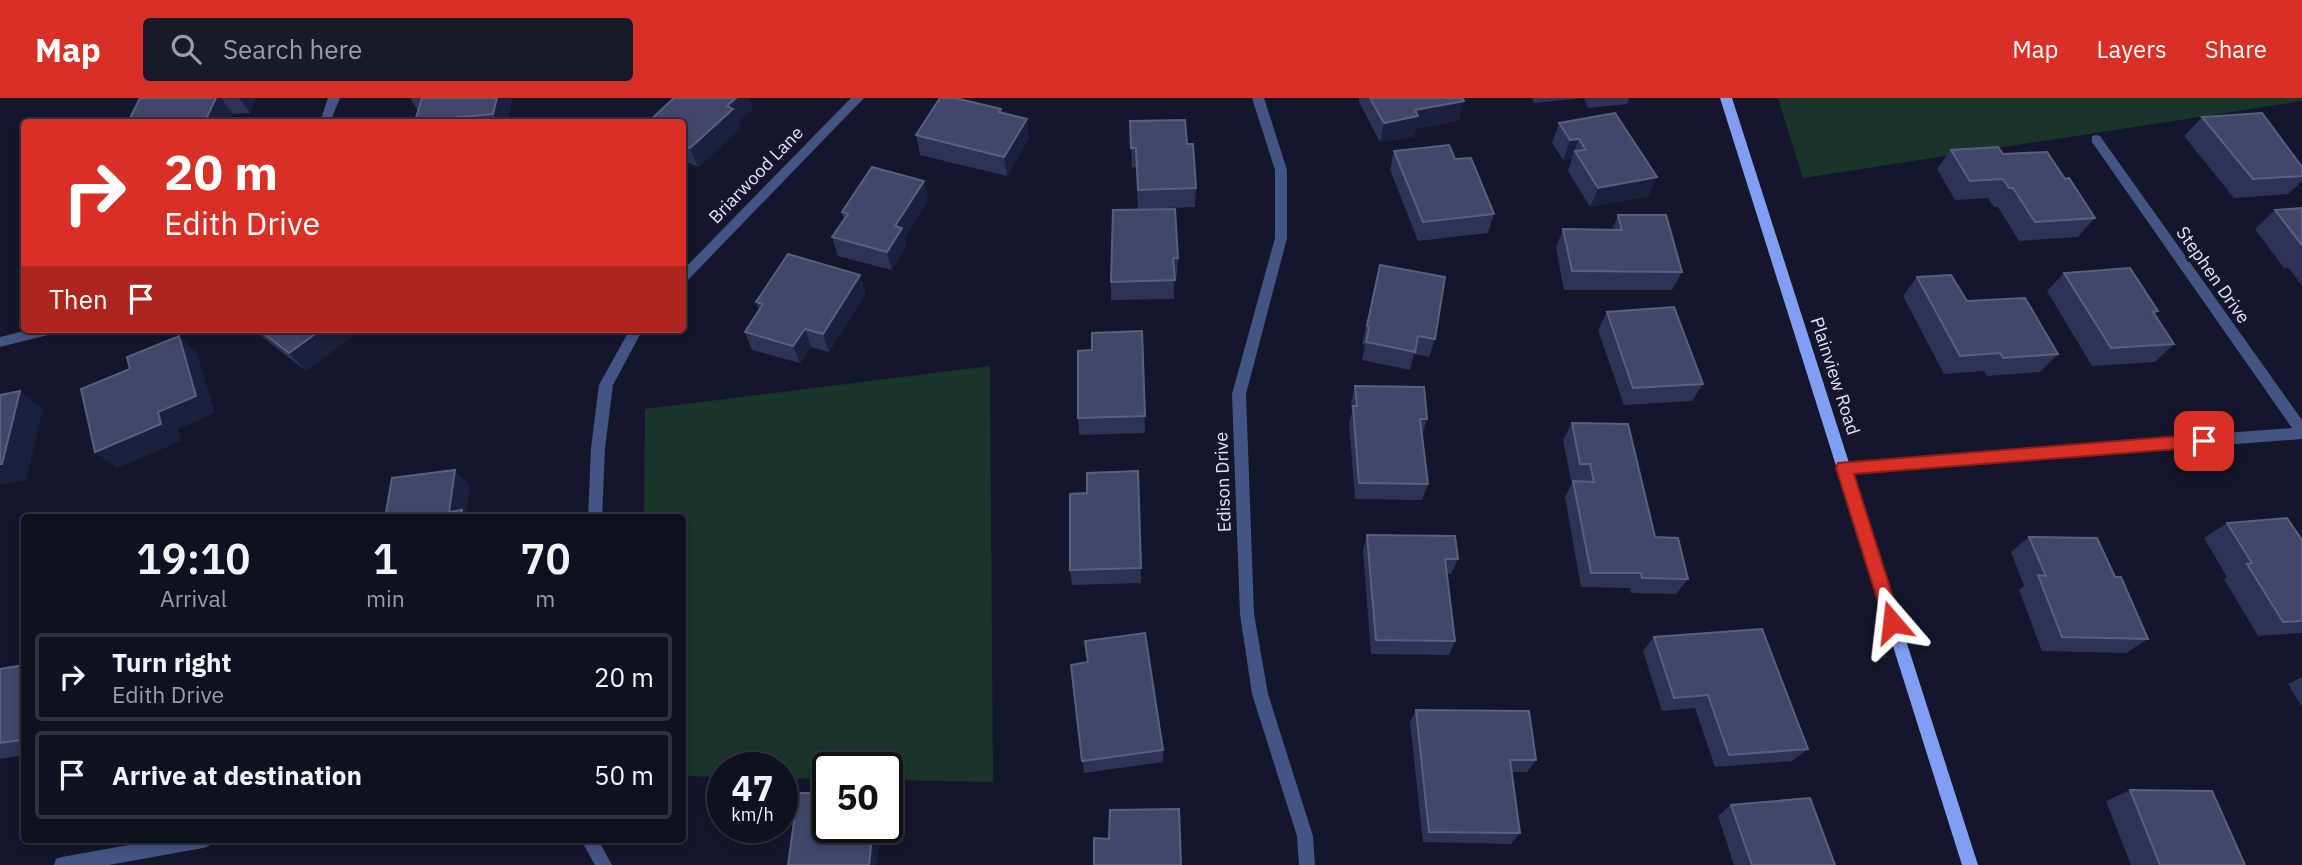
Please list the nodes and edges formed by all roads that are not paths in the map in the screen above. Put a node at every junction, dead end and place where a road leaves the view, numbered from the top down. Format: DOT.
graph roads {
  1 [pos="334,98"];
  2 [pos="858,98"];
  3 [pos="1258,98"];
  4 [pos="1726,98"];
  5 [pos="326,119"];
  6 [pos="2096,139"];
  7 [pos="686,275"];
  8 [pos="36,333"];
  9 [pos="635,333"];
  10 [pos="0,342"];
  11 [pos="2302,432"];
  12 [pos="1844,468"];
  13 [pos="594,514"];
  14 [pos="186,843"];
  15 [pos="591,843"];
  16 [pos="62,865"];
  17 [pos="604,865"];
  18 [pos="1307,865"];
  19 [pos="1970,865"];
  1 -- 5 [label="street"];
  2 -- 7 [label="street, Briarwood Lane"];
  3 -- 18 [label="street, Edison Drive"];
  4 -- 12 [label="main road, Plainview Road"];
  6 -- 11 [label="street, Stephen Drive"];
  8 -- 10 [label="street"];
  9 -- 13 [label="street"];
  11 -- 12 [label="street"];
  12 -- 19 [label="main road, Plainview Road"];
  14 -- 16 [label="street"];
  15 -- 17 [label="street"];
}
